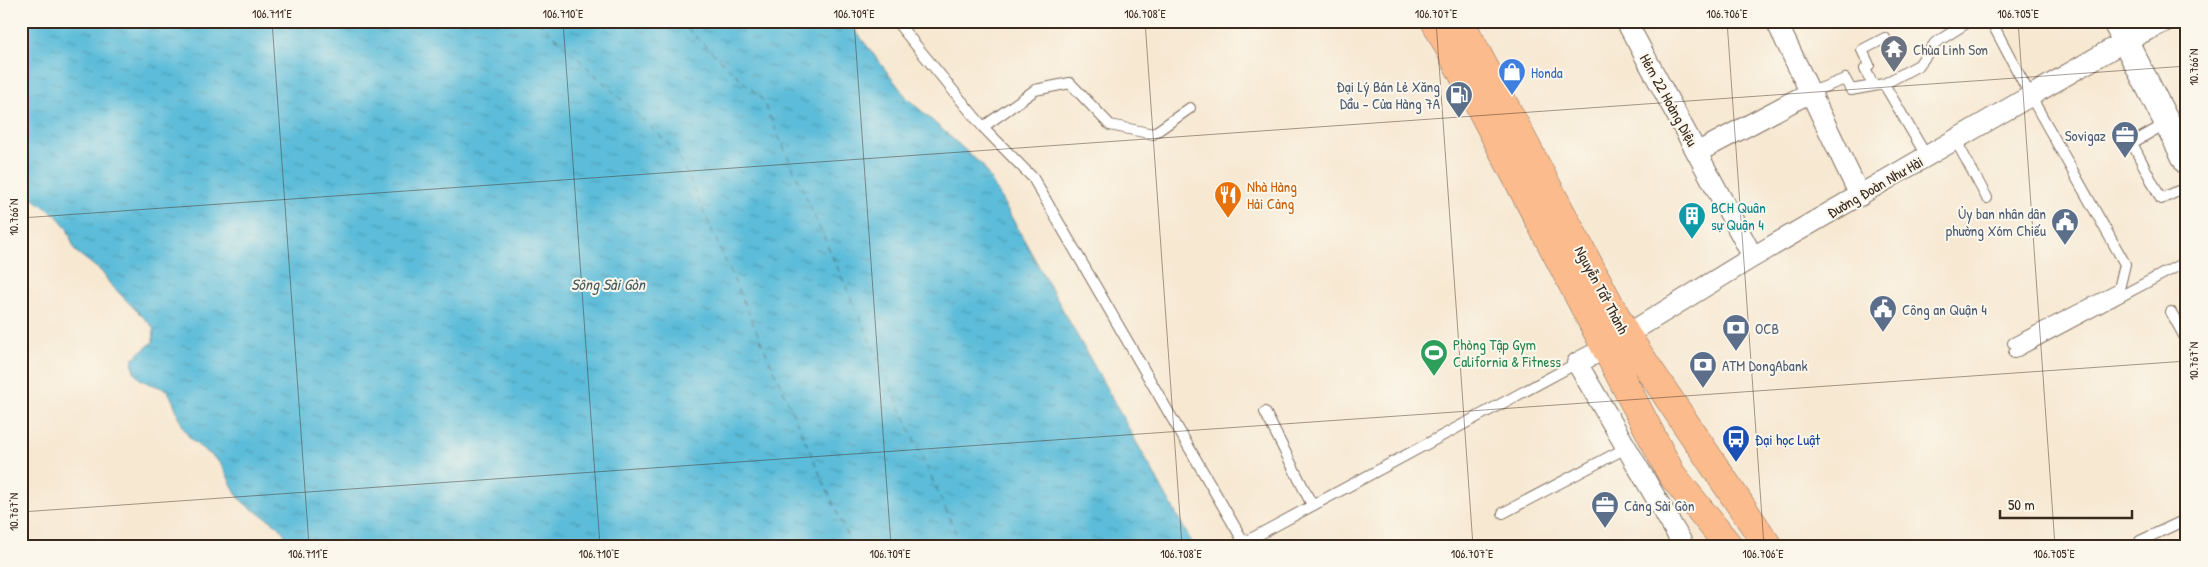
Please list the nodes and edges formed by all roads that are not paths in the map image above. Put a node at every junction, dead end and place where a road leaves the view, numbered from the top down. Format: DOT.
graph roads {
  1 [pos="896,21"];
  2 [pos="1435,21"];
  3 [pos="1460,21"];
  4 [pos="1626,21"];
  5 [pos="1776,21"];
  6 [pos="1970,21"];
  7 [pos="1991,21"];
  8 [pos="2166,21"];
  9 [pos="2120,31"];
  10 [pos="1885,38"];
  11 [pos="1873,84"];
  12 [pos="1884,84"];
  13 [pos="1809,93"];
  14 [pos="2031,97"];
  15 [pos="1190,108"];
  16 [pos="2167,123"];
  17 [pos="983,127"];
  18 [pos="1956,140"];
  19 [pos="1698,152"];
  20 [pos="1927,157"];
  21 [pos="2187,162"];
  22 [pos="2187,187"];
  23 [pos="1860,196"];
  24 [pos="1987,198"];
  25 [pos="1753,257"];
  26 [pos="2187,261"];
  27 [pos="2171,312"];
  28 [pos="2187,341"];
  29 [pos="1616,342"];
  30 [pos="1578,363"];
  31 [pos="1265,412"];
  32 [pos="1651,435"];
  33 [pos="1626,448"];
  34 [pos="1312,506"];
  35 [pos="1503,513"];
  36 [pos="2187,519"];
  37 [pos="1246,544"];
  38 [pos="1684,546"];
  39 [pos="1729,546"];
  40 [pos="1768,546"];
  41 [pos="2143,546"];
  1 -- 17 [label="lane"];
  2 -- 29 [label="main road, Nguyễn Tất Thành"];
  3 -- 29 [label="main road, Nguyễn Tất Thành"];
  4 -- 19 [label="street, Hẻm 22 Hoàng Diệu"];
  5 -- 13 [label="street"];
  6 -- 12 [label="lane"];
  7 -- 14 [label="lane"];
  8 -- 9 [label="street, Đường Đoàn Như Hài"];
  9 -- 14 [label="street, Đường Đoàn Như Hài"];
  9 -- 16 [label="street"];
  10 -- 11 [label="lane"];
  11 -- 12 [label="lane"];
  11 -- 13 [label="lane"];
  12 -- 20 [label="lane"];
  13 -- 19 [label="street"];
  13 -- 23 [label="street"];
  14 -- 18 [label="street, Đường Đoàn Như Hài"];
  14 -- 26 [label="lane"];
  15 -- 17 [label="lane"];
  16 -- 21 [label="street"];
  16 -- 22 [label="lane"];
  17 -- 37 [label="lane"];
  18 -- 20 [label="street, Đường Đoàn Như Hài"];
  18 -- 24 [label="lane"];
  19 -- 25 [label="street, Hẻm 22 Hoàng Diệu"];
  20 -- 23 [label="street, Đường Đoàn Như Hài"];
  23 -- 25 [label="street, Đường Đoàn Như Hài"];
  25 -- 29 [label="street, Đường Đoàn Như Hài"];
  27 -- 28 [label="lane"];
  29 -- 30 [label="street, Đường Đoàn Như Hài"];
  29 -- 32 [label="main road, Nguyễn Tất Thành"];
  29 -- 40 [label="main road, Nguyễn Tất Thành"];
  30 -- 33 [label="street"];
  30 -- 34 [label="lane"];
  31 -- 34 [label="lane"];
  32 -- 33 [label="street"];
  32 -- 39 [label="main road, Nguyễn Tất Thành"];
  33 -- 35 [label="lane"];
  33 -- 38 [label="street"];
  34 -- 37 [label="lane"];
  36 -- 41 [label="lane"];
}
